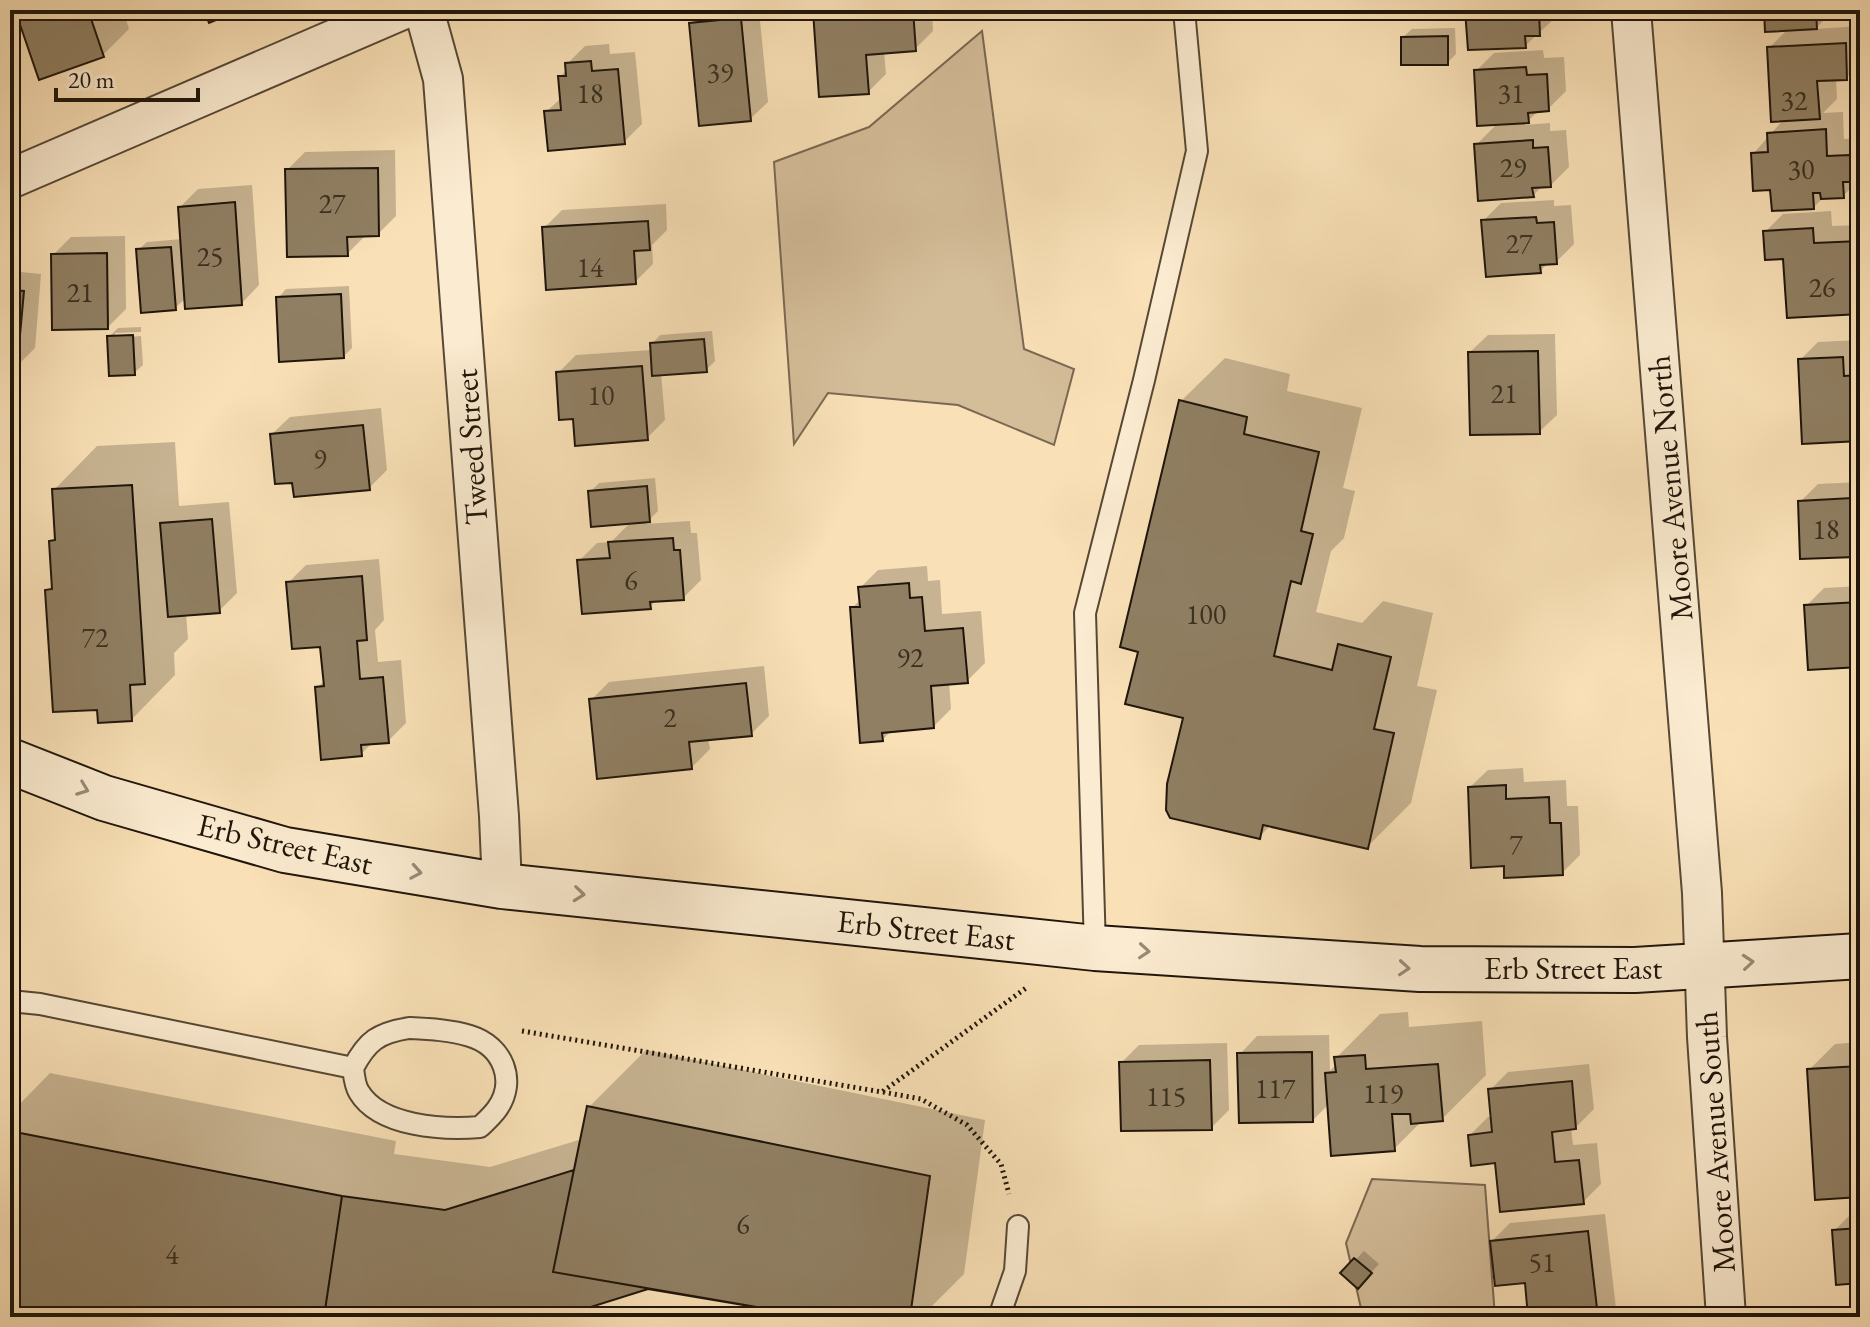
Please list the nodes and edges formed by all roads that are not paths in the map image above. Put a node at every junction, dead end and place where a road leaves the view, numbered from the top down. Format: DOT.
graph roads {
  1 [pos="402,10"];
  2 [pos="424,10"];
  3 [pos="1184,10"];
  4 [pos="1631,10"];
  5 [pos="10,179"];
  6 [pos="10,761"];
  7 [pos="502,886"];
  8 [pos="1095,948"];
  9 [pos="1860,956"];
  10 [pos="1704,966"];
  11 [pos="10,1001"];
  12 [pos="353,1068"];
  13 [pos="1018,1226"];
  14 [pos="999,1317"];
  15 [pos="1726,1317"];
  1 -- 5 [label="street"];
  2 -- 7 [label="street, Tweed Street"];
  3 -- 8 [label="lane"];
  4 -- 10 [label="street, Moore Avenue North"];
  6 -- 7 [label="main road, Erb Street East, one-way"];
  7 -- 8 [label="main road, Erb Street East, one-way"];
  8 -- 10 [label="main road, Erb Street East, one-way"];
  10 -- 9 [label="main road, Erb Street East, one-way"];
  10 -- 15 [label="street, Moore Avenue South"];
  11 -- 12 [label="lane"];
  12 -- 12 [label="lane"];
  13 -- 14 [label="lane"];
}
